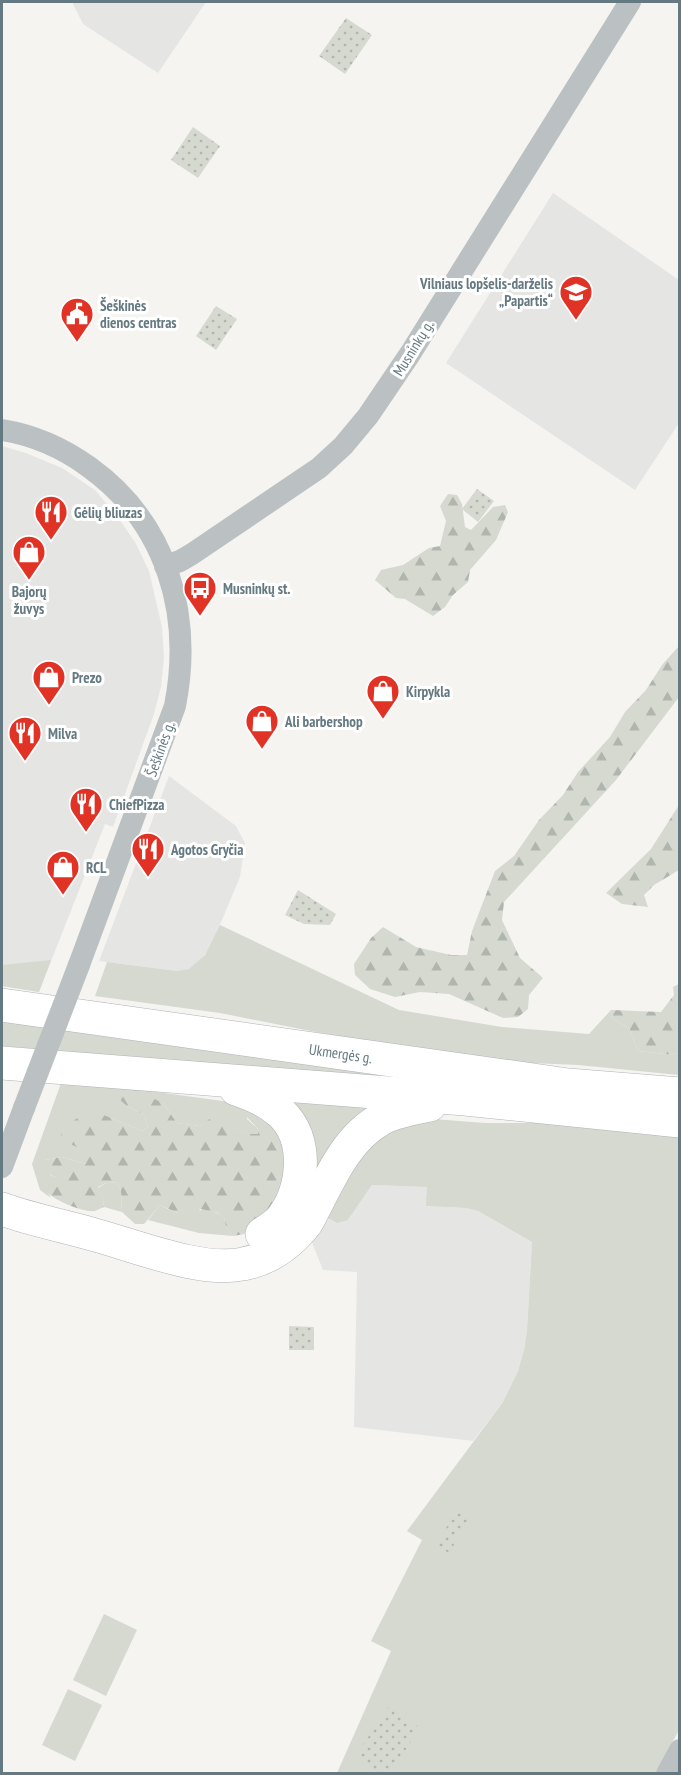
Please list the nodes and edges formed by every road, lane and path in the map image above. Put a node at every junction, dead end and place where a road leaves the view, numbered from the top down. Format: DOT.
graph roads {
  1 [pos="630,2"];
  2 [pos="2,430"];
  3 [pos="165,566"];
  4 [pos="2,1005"];
  5 [pos="2,1063"];
  6 [pos="211,1080"];
  7 [pos="680,1094"];
  8 [pos="465,1099"];
  9 [pos="680,1121"];
  10 [pos="2,1167"];
  11 [pos="2,1194"];
  12 [pos="2,1209"];
  13 [pos="680,1750"];
  14 [pos="668,1773"];
  1 -- 3 [label="street, Musninkų g."];
  2 -- 3 [label="street, Šeškinės g."];
  3 -- 10 [label="street, Šeškinės g., bridge"];
  4 -- 7 [label="highway, Ukmergės g."];
  5 -- 6 [label="highway"];
  6 -- 8 [label="highway"];
  6 -- 11 [label="highway"];
  8 -- 9 [label="highway"];
  8 -- 12 [label="highway"];
  13 -- 14 [label="street"];
}
